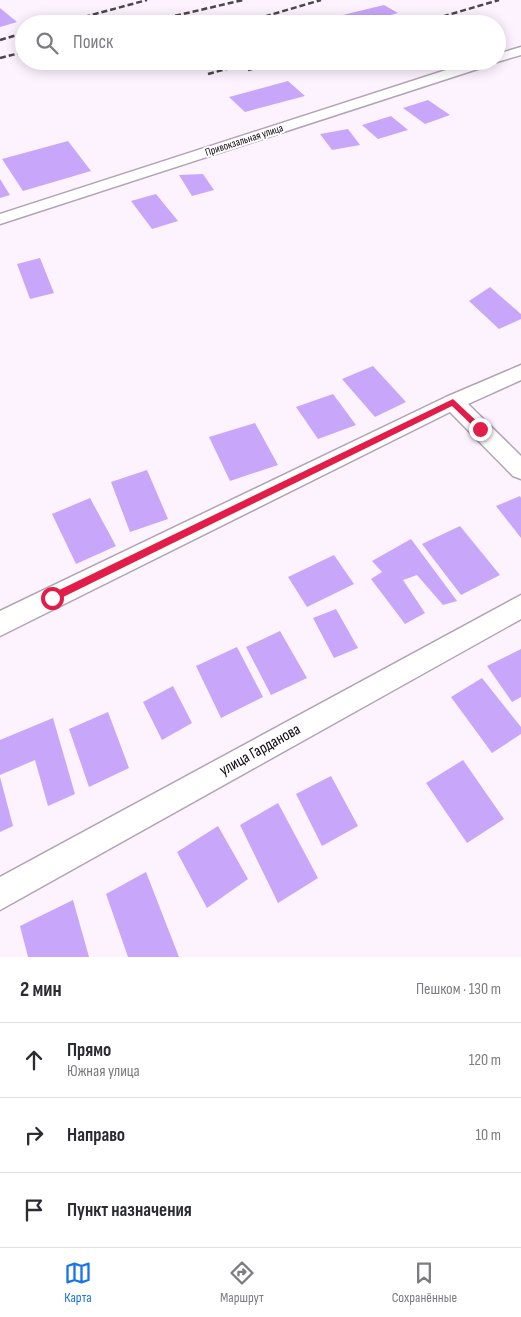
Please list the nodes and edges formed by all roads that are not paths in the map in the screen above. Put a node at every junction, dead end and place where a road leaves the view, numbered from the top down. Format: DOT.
graph roads {
  1 [pos="521,51"];
  2 [pos="506,55"];
  3 [pos="460,70"];
  4 [pos="0,219"];
  5 [pos="521,372"];
  6 [pos="453,402"];
  7 [pos="521,470"];
  8 [pos="521,606"];
  9 [pos="0,624"];
  10 [pos="0,894"];
  1 -- 2 [label="street"];
  3 -- 4 [label="street, Привокзальная улица"];
  5 -- 6 [label="street"];
  6 -- 7 [label="street"];
  6 -- 9 [label="street"];
  8 -- 10 [label="street, улица Гарданова"];
}
